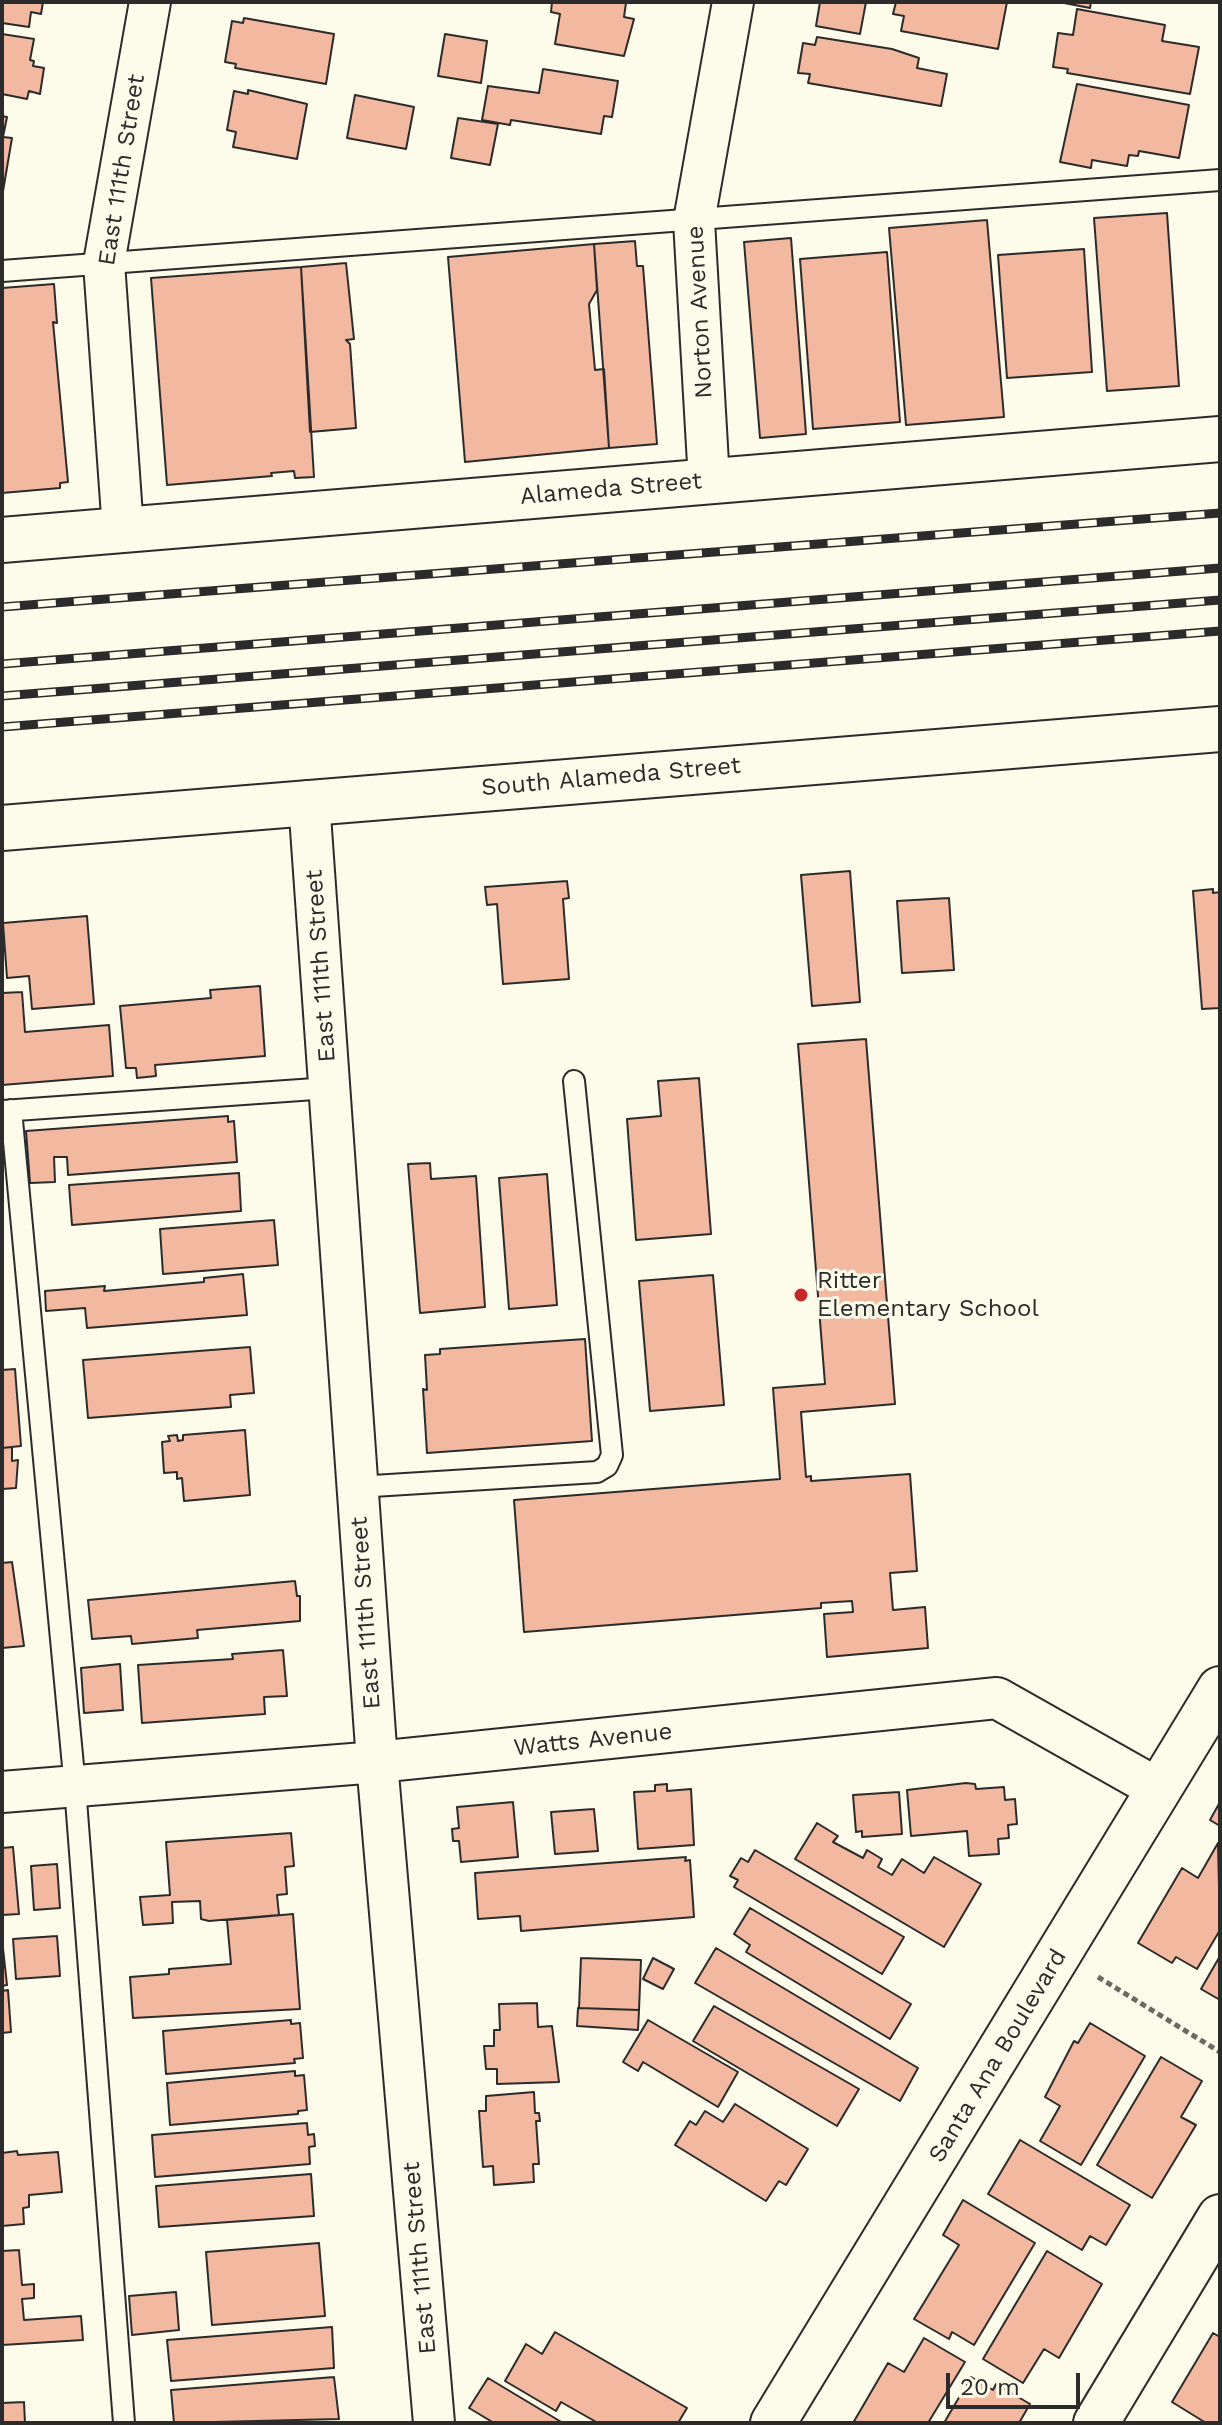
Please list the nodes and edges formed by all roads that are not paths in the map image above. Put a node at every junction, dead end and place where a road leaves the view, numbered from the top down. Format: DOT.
graph roads {
  1 [pos="150,2"];
  2 [pos="733,2"];
  3 [pos="1220,180"];
  4 [pos="694,221"];
  5 [pos="104,263"];
  6 [pos="2,271"];
  7 [pos="1220,439"];
  8 [pos="709,481"];
  9 [pos="123,530"];
  10 [pos="2,540"];
  11 [pos="1220,729"];
  12 [pos="309,801"];
  13 [pos="2,828"];
  14 [pos="574,1081"];
  15 [pos="329,1088"];
  16 [pos="7,1111"];
  17 [pos="357,1487"];
  18 [pos="1220,1689"];
  19 [pos="377,1762"];
  20 [pos="75,1787"];
  21 [pos="1160,1790"];
  22 [pos="2,1792"];
  23 [pos="1220,2217"];
  24 [pos="124,2423"];
  25 [pos="434,2423"];
  26 [pos="773,2423"];
  27 [pos="1096,2423"];
  1 -- 5 [label="street, East 111th Street"];
  2 -- 4 [label="street, Norton Avenue"];
  3 -- 4 [label="lane"];
  4 -- 5 [label="lane"];
  4 -- 8 [label="street, Norton Avenue"];
  5 -- 6 [label="lane"];
  5 -- 9 [label="street, East 111th Street"];
  7 -- 8 [label="street, Alameda Street"];
  8 -- 9 [label="street, Alameda Street"];
  9 -- 10 [label="street, Alameda Street"];
  11 -- 12 [label="street, South Alameda Street"];
  12 -- 13 [label="street, South Alameda Street"];
  12 -- 15 [label="street, East 111th Street"];
  14 -- 17 [label="lane"];
  15 -- 16 [label="lane"];
  15 -- 17 [label="street, East 111th Street"];
  16 -- 20 [label="lane"];
  17 -- 19 [label="street, East 111th Street"];
  18 -- 21 [label="street, Santa Ana Boulevard"];
  19 -- 20 [label="street, Watts Avenue"];
  19 -- 21 [label="street, Watts Avenue"];
  19 -- 25 [label="street, East 111th Street"];
  20 -- 22 [label="street, Watts Avenue"];
  20 -- 24 [label="lane"];
  21 -- 26 [label="street, Santa Ana Boulevard"];
  23 -- 27 [label="street"];
}
